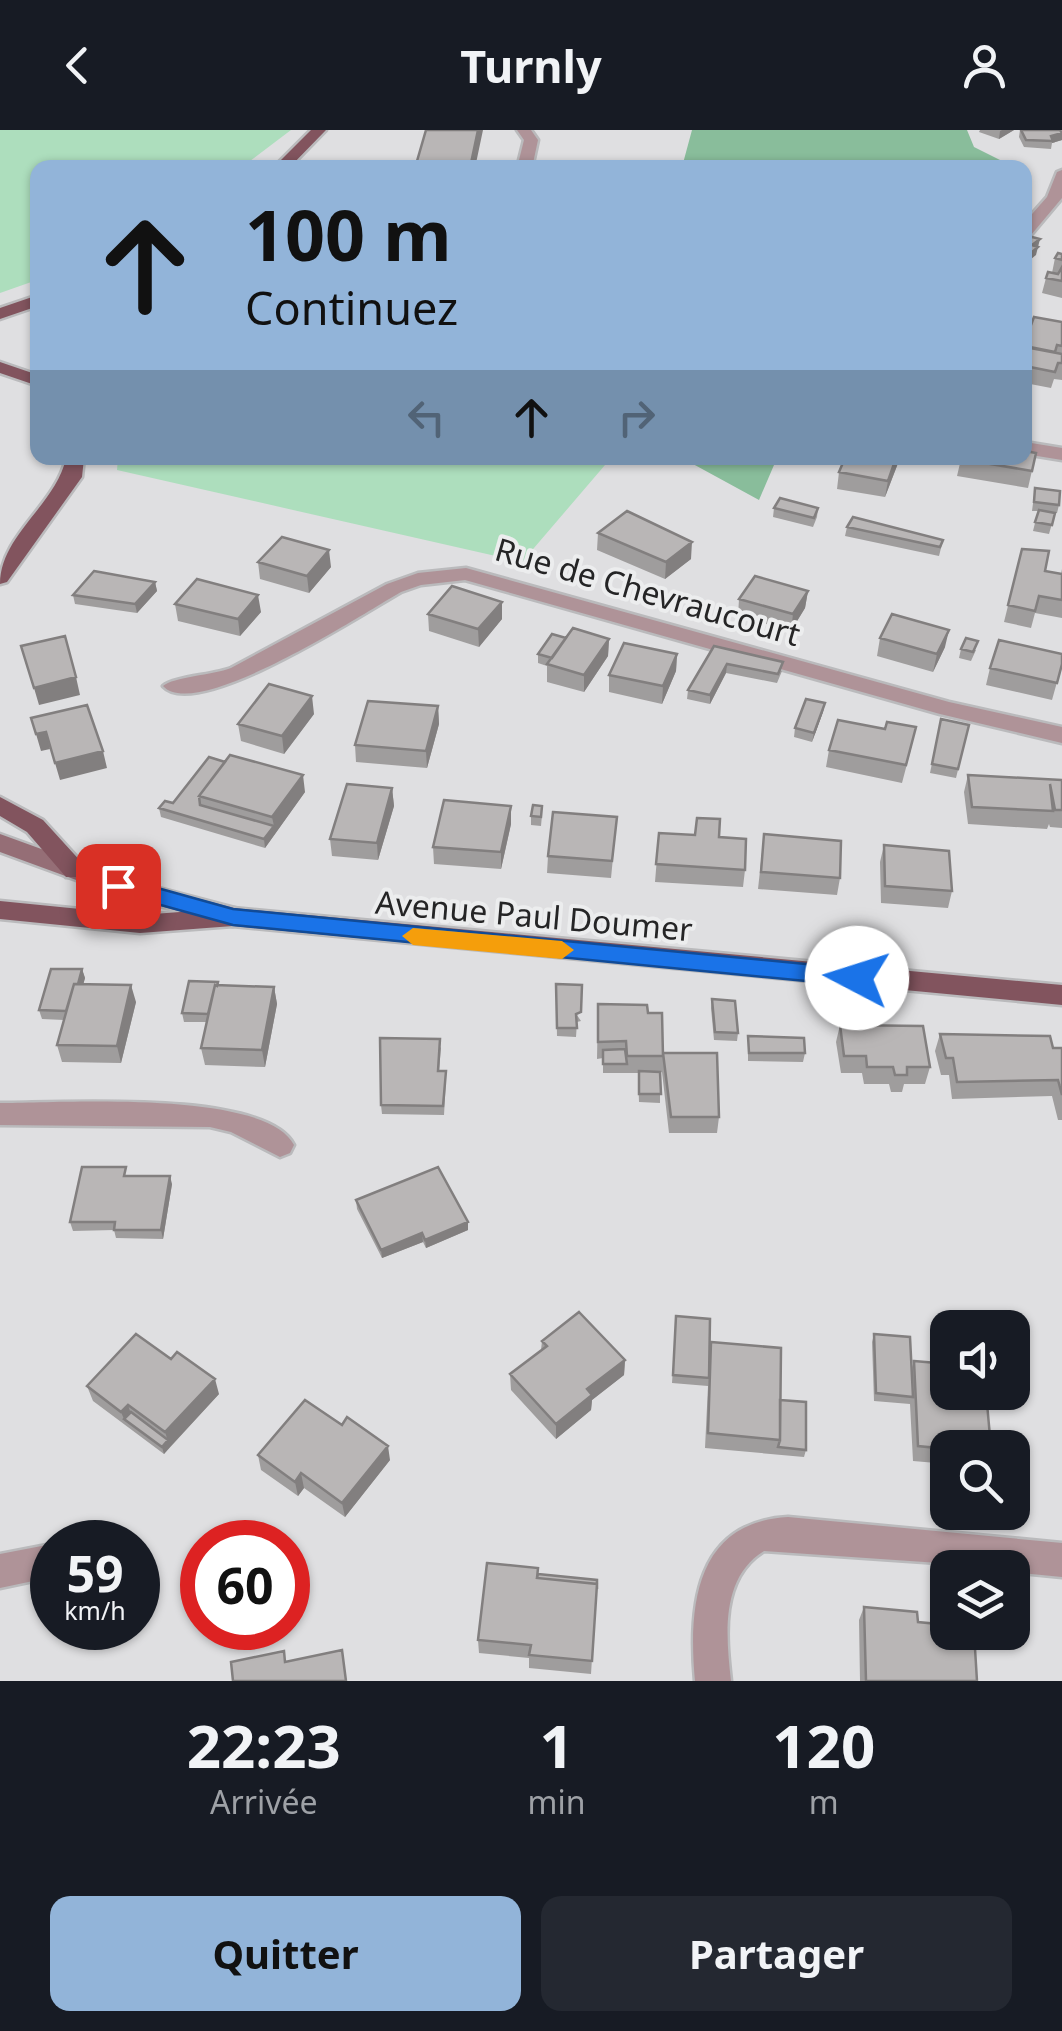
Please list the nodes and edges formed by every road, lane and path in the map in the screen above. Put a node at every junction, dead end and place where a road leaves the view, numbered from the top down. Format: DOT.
graph roads {
  1 [pos="319,130"];
  2 [pos="524,130"];
  3 [pos="288,160"];
  4 [pos="526,160"];
  5 [pos="1062,174"];
  6 [pos="1032,224"];
  7 [pos="30,303"];
  8 [pos="0,314"];
  9 [pos="0,367"];
  10 [pos="30,378"];
  11 [pos="1032,449"];
  12 [pos="1062,454"];
  13 [pos="74,465"];
  14 [pos="0,578"];
  15 [pos="174,686"];
  16 [pos="1062,735"];
  17 [pos="0,805"];
  18 [pos="0,843"];
  19 [pos="75,871"];
  20 [pos="0,910"];
  21 [pos="233,917"];
  22 [pos="1062,995"];
  23 [pos="0,1114"];
  24 [pos="280,1146"];
  25 [pos="1062,1560"];
  26 [pos="30,1566"];
  27 [pos="0,1571"];
  28 [pos="713,1681"];
  1 -- 3 [label="main road"];
  2 -- 4 [label="street"];
  5 -- 6 [label="street"];
  7 -- 8 [label="main road"];
  9 -- 10 [label="main road"];
  11 -- 12 [label="street"];
  13 -- 14 [label="main road"];
  15 -- 16 [label="street, Rue de Chevraucourt"];
  17 -- 19 [label="main road"];
  18 -- 19 [label="main road"];
  19 -- 21 [label="main road"];
  20 -- 21 [label="main road, Avenue Paul Doumer"];
  21 -- 22 [label="main road, Avenue Paul Doumer"];
  23 -- 24 [label="street"];
  25 -- 28 [label="street"];
  26 -- 27 [label="street"];
}
